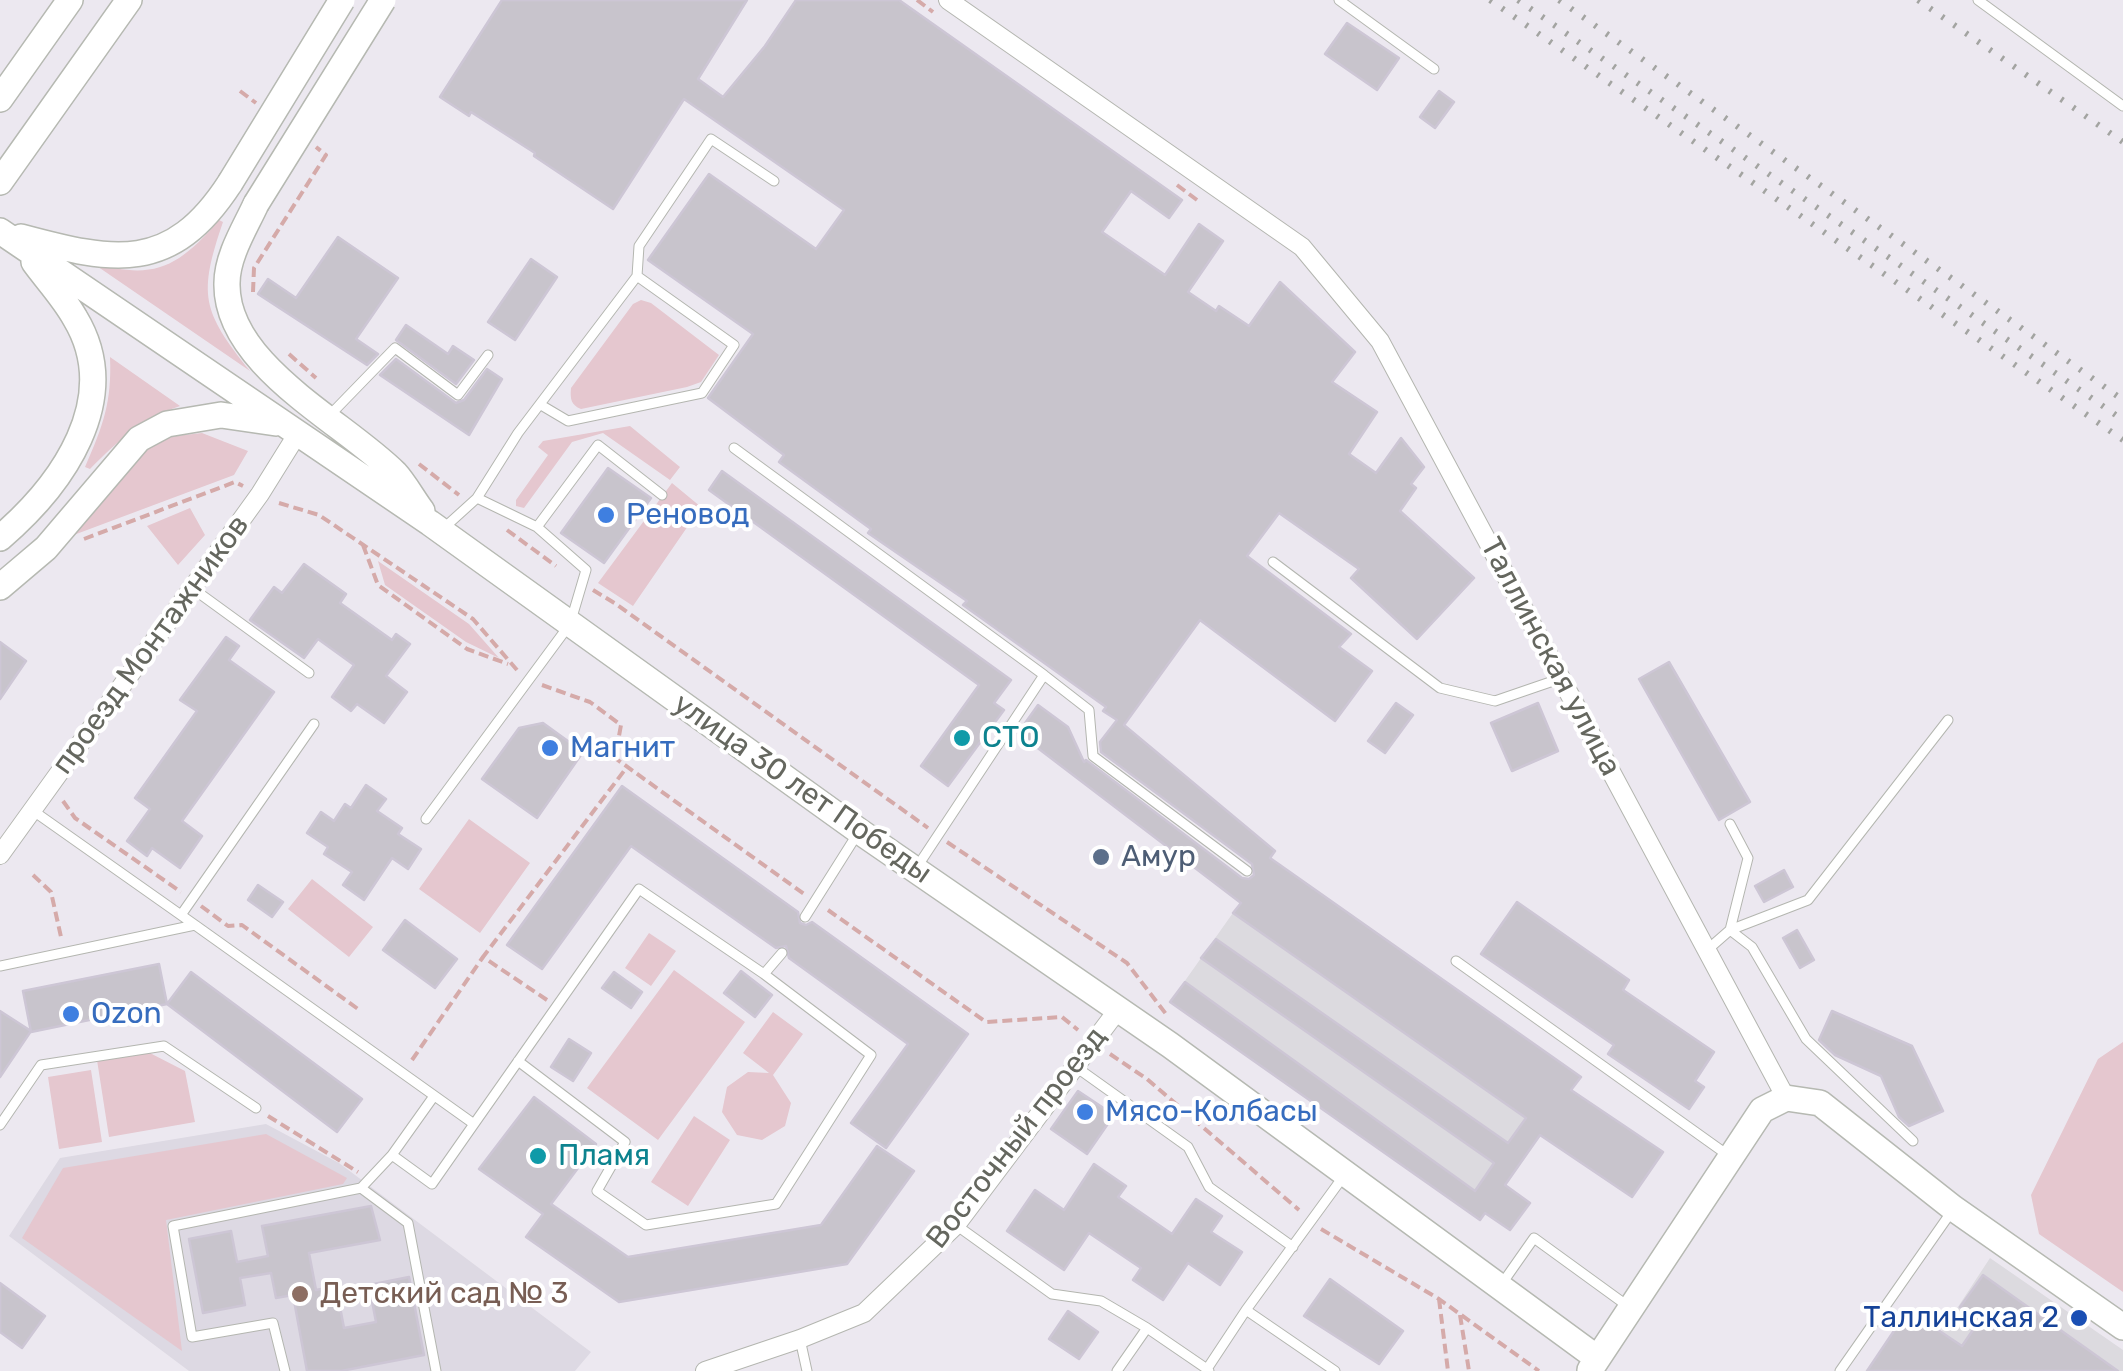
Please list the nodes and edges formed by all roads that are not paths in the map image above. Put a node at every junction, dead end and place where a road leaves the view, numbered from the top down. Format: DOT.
graph roads {
  1 [pos="70,0"];
  2 [pos="129,0"];
  3 [pos="342,0"];
  4 [pos="383,0"];
  5 [pos="948,0"];
  6 [pos="1339,0"];
  7 [pos="1978,0"];
  8 [pos="1434,69"];
  9 [pos="0,99"];
  10 [pos="2123,106"];
  11 [pos="0,182"];
  12 [pos="774,182"];
  13 [pos="0,231"];
  14 [pos="22,246"];
  15 [pos="637,276"];
  16 [pos="488,354"];
  17 [pos="541,406"];
  18 [pos="336,410"];
  19 [pos="290,428"];
  20 [pos="734,448"];
  21 [pos="662,495"];
  22 [pos="474,501"];
  23 [pos="435,527"];
  24 [pos="537,528"];
  25 [pos="0,538"];
  26 [pos="1273,562"];
  27 [pos="0,586"];
  28 [pos="192,588"];
  29 [pos="570,624"];
  30 [pos="309,672"];
  31 [pos="1044,675"];
  32 [pos="1562,678"];
  33 [pos="1948,720"];
  34 [pos="314,724"];
  35 [pos="32,810"];
  36 [pos="426,819"];
  37 [pos="1730,824"];
  38 [pos="859,831"];
  39 [pos="0,855"];
  40 [pos="916,870"];
  41 [pos="1248,871"];
  42 [pos="181,915"];
  43 [pos="805,917"];
  44 [pos="195,924"];
  45 [pos="1730,930"];
  46 [pos="1706,951"];
  47 [pos="782,953"];
  48 [pos="1456,962"];
  49 [pos="0,966"];
  50 [pos="764,974"];
  51 [pos="1117,1011"];
  52 [pos="518,1060"];
  53 [pos="1076,1067"];
  54 [pos="434,1096"];
  55 [pos="1786,1098"];
  56 [pos="256,1108"];
  57 [pos="474,1124"];
  58 [pos="0,1125"];
  59 [pos="1913,1141"];
  60 [pos="392,1155"];
  61 [pos="1731,1158"];
  62 [pos="1345,1175"];
  63 [pos="361,1188"];
  64 [pos="1953,1208"];
  65 [pos="956,1226"];
  66 [pos="1293,1247"];
  67 [pos="1499,1289"];
  68 [pos="1631,1308"];
  69 [pos="1246,1310"];
  70 [pos="2123,1327"];
  71 [pos="1147,1328"];
  72 [pos="800,1339"];
  73 [pos="1593,1365"];
  74 [pos="1208,1370"];
  75 [pos="284,1371"];
  76 [pos="436,1371"];
  77 [pos="705,1371"];
  78 [pos="807,1371"];
  79 [pos="1118,1371"];
  80 [pos="1334,1371"];
  81 [pos="1840,1371"];
  1 -- 9 [label="street"];
  2 -- 11 [label="street"];
  3 -- 13 [label="street, bridge"];
  4 -- 18 [label="street, bridge"];
  5 -- 32 [label="street, Таллинская улица"];
  6 -- 8 [label="lane"];
  7 -- 10 [label="lane"];
  12 -- 15 [label="lane"];
  13 -- 14 [label="street, улица 30 лет Победы"];
  14 -- 19 [label="street, улица 30 лет Победы"];
  14 -- 25 [label="street"];
  15 -- 17 [label="lane"];
  15 -- 17 [label="lane"];
  16 -- 18 [label="lane"];
  17 -- 22 [label="lane"];
  18 -- 23 [label="street"];
  19 -- 23 [label="street, улица 30 лет Победы"];
  19 -- 27 [label="street"];
  19 -- 28 [label="street, проезд Монтажников"];
  20 -- 31 [label="lane"];
  21 -- 24 [label="lane"];
  22 -- 23 [label="lane"];
  22 -- 24 [label="lane"];
  23 -- 29 [label="street, улица 30 лет Победы"];
  24 -- 29 [label="lane"];
  26 -- 32 [label="lane"];
  28 -- 30 [label="lane"];
  28 -- 35 [label="street, проезд Монтажников"];
  29 -- 36 [label="lane"];
  29 -- 38 [label="street, улица 30 лет Победы"];
  31 -- 40 [label="lane"];
  31 -- 41 [label="lane"];
  32 -- 46 [label="street, Таллинская улица"];
  33 -- 45 [label="lane"];
  34 -- 42 [label="lane"];
  35 -- 39 [label="street, проезд Монтажников"];
  35 -- 42 [label="lane"];
  37 -- 45 [label="lane"];
  38 -- 40 [label="street, улица 30 лет Победы"];
  38 -- 43 [label="lane"];
  40 -- 51 [label="street, улица 30 лет Победы"];
  42 -- 44 [label="lane"];
  44 -- 49 [label="lane"];
  44 -- 54 [label="lane"];
  45 -- 46 [label="lane"];
  45 -- 59 [label="lane"];
  46 -- 55 [label="street, Таллинская улица"];
  47 -- 50 [label="lane"];
  48 -- 61 [label="lane"];
  50 -- 52 [label="lane"];
  50 -- 52 [label="lane"];
  51 -- 53 [label="street, Восточный проезд"];
  51 -- 62 [label="street, улица 30 лет Победы"];
  52 -- 57 [label="lane"];
  53 -- 65 [label="street, Восточный проезд"];
  53 -- 66 [label="lane"];
  54 -- 57 [label="lane"];
  54 -- 60 [label="lane"];
  55 -- 61 [label="street"];
  55 -- 64 [label="street"];
  56 -- 58 [label="lane"];
  57 -- 60 [label="lane"];
  60 -- 63 [label="lane"];
  61 -- 68 [label="street"];
  62 -- 66 [label="lane"];
  62 -- 67 [label="street, улица 30 лет Победы"];
  63 -- 75 [label="lane"];
  63 -- 76 [label="lane"];
  64 -- 70 [label="street"];
  64 -- 81 [label="lane"];
  65 -- 71 [label="lane"];
  65 -- 72 [label="street, Восточный проезд"];
  66 -- 69 [label="lane"];
  67 -- 68 [label="lane"];
  67 -- 73 [label="street, улица 30 лет Победы"];
  68 -- 73 [label="street"];
  69 -- 74 [label="lane"];
  69 -- 80 [label="lane"];
  71 -- 74 [label="lane"];
  71 -- 79 [label="lane"];
  72 -- 77 [label="street, Восточный проезд"];
  72 -- 78 [label="lane"];
}
